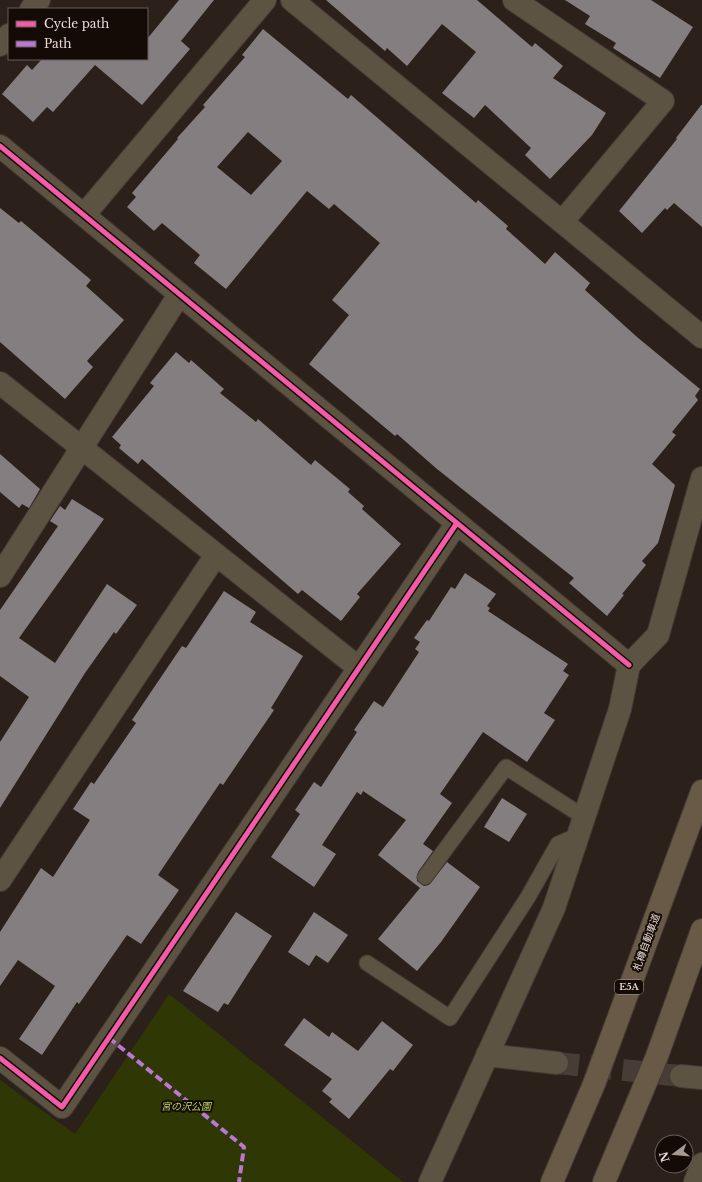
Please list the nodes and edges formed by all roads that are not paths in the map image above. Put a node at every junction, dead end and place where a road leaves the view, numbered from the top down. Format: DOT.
graph roads {
  1 [pos="39,0"];
  2 [pos="265,0"];
  3 [pos="292,0"];
  4 [pos="514,0"];
  5 [pos="32,8"];
  6 [pos="8,35"];
  7 [pos="0,45"];
  8 [pos="0,146"];
  9 [pos="84,215"];
  10 [pos="562,222"];
  11 [pos="179,294"];
  12 [pos="702,337"];
  13 [pos="0,383"];
  14 [pos="81,449"];
  15 [pos="702,478"];
  16 [pos="457,523"];
  17 [pos="216,555"];
  18 [pos="0,576"];
  19 [pos="629,665"];
  20 [pos="358,668"];
  21 [pos="702,791"];
  22 [pos="581,826"];
  23 [pos="425,877"];
  24 [pos="0,880"];
  25 [pos="702,930"];
  26 [pos="367,963"];
  27 [pos="487,1055"];
  28 [pos="0,1058"];
  29 [pos="557,1063"];
  30 [pos="702,1164"];
  31 [pos="430,1182"];
  32 [pos="552,1182"];
  33 [pos="604,1182"];
  34 [pos="695,1182"];
  1 -- 5 [label="street"];
  2 -- 9 [label="street"];
  3 -- 10 [label="street"];
  4 -- 10 [label="street"];
  6 -- 7 [label="street"];
  8 -- 9 [label="street"];
  9 -- 11 [label="street"];
  10 -- 12 [label="street"];
  11 -- 14 [label="street"];
  11 -- 16 [label="street"];
  13 -- 14 [label="street"];
  14 -- 17 [label="street"];
  14 -- 18 [label="street"];
  15 -- 19 [label="street"];
  16 -- 19 [label="street"];
  16 -- 20 [label="street"];
  17 -- 20 [label="street"];
  17 -- 24 [label="street"];
  19 -- 22 [label="street"];
  20 -- 28 [label="street"];
  21 -- 32 [label="highway, 札樽自動車道 / E5A"];
  22 -- 23 [label="lane"];
  22 -- 26 [label="lane"];
  22 -- 27 [label="street"];
  25 -- 33 [label="highway"];
  27 -- 29 [label="street"];
  27 -- 31 [label="street"];
  30 -- 34 [label="street"];
}
